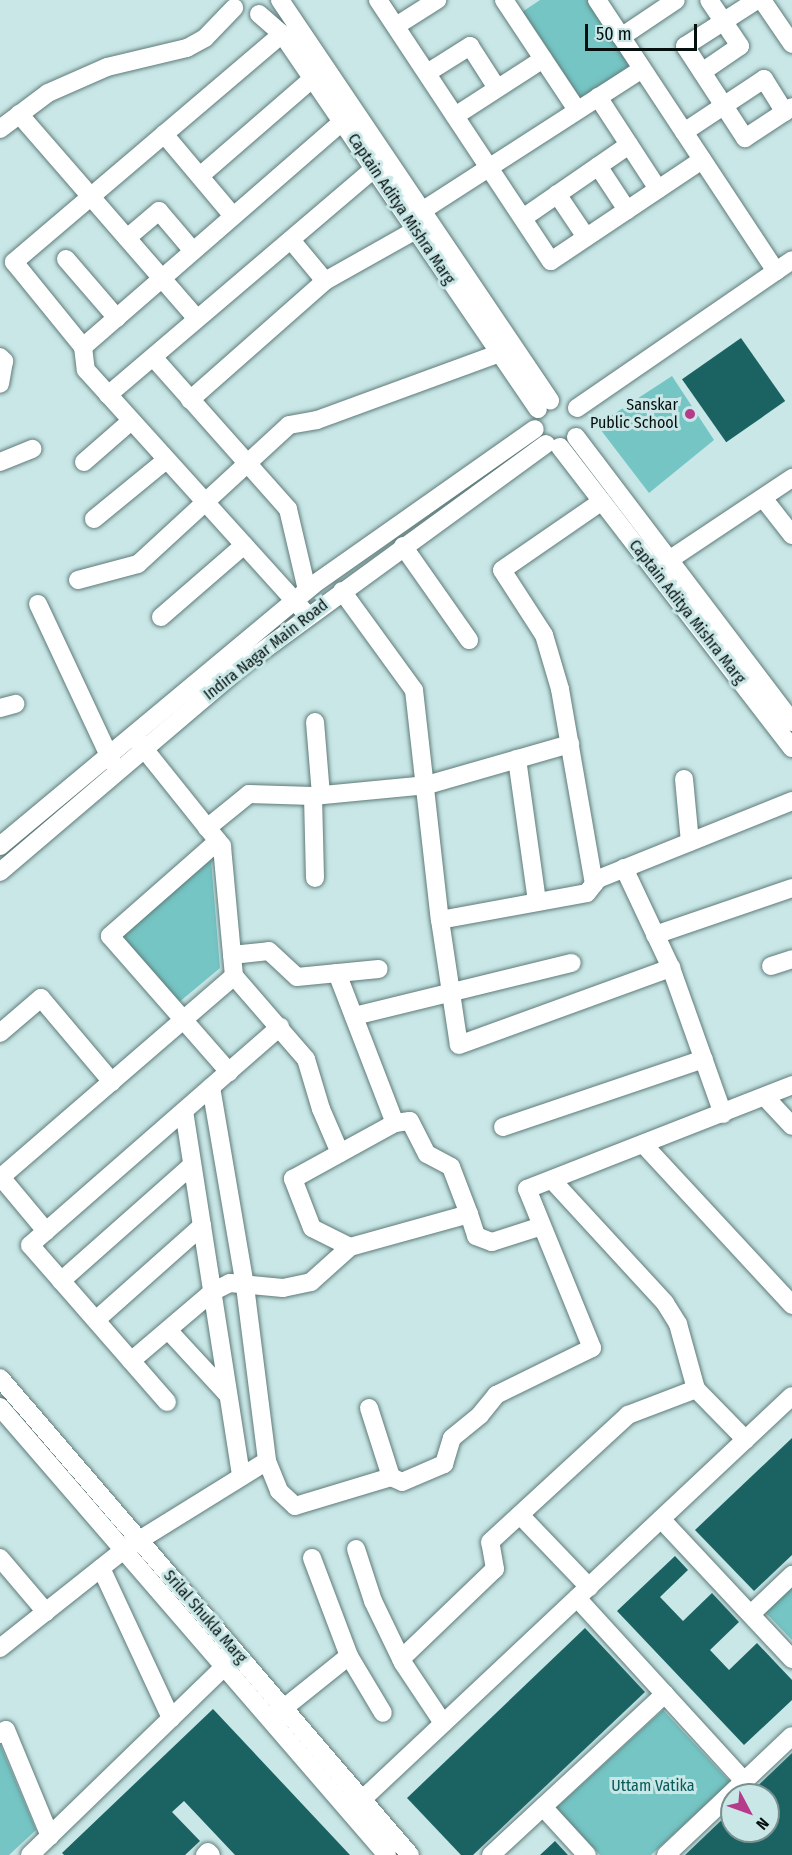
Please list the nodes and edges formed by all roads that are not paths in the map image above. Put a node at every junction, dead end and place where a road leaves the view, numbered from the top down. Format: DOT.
graph roads {
  1 [pos="274,0"];
  2 [pos="280,0"];
  3 [pos="378,0"];
  4 [pos="436,0"];
  5 [pos="597,0"];
  6 [pos="709,0"];
  7 [pos="757,0"];
  8 [pos="762,0"];
  9 [pos="511,3"];
  10 [pos="665,3"];
  11 [pos="232,4"];
  12 [pos="259,14"];
  13 [pos="723,22"];
  14 [pos="396,26"];
  15 [pos="282,34"];
  16 [pos="621,37"];
  17 [pos="792,44"];
  18 [pos="543,59"];
  19 [pos="642,69"];
  20 [pos="702,72"];
  21 [pos="427,74"];
  22 [pos="313,78"];
  23 [pos="497,88"];
  24 [pos="598,97"];
  25 [pos="724,106"];
  26 [pos="578,110"];
  27 [pos="788,110"];
  28 [pos="19,114"];
  29 [pos="455,116"];
  30 [pos="342,122"];
  31 [pos="0,129"];
  32 [pos="684,132"];
  33 [pos="164,134"];
  34 [pos="629,146"];
  35 [pos="702,160"];
  36 [pos="598,166"];
  37 [pos="489,167"];
  38 [pos="374,169"];
  39 [pos="200,176"];
  40 [pos="658,189"];
  41 [pos="557,194"];
  42 [pos="90,196"];
  43 [pos="627,210"];
  44 [pos="234,216"];
  45 [pos="523,218"];
  46 [pos="419,220"];
  47 [pos="586,237"];
  48 [pos="127,238"];
  49 [pos="291,240"];
  50 [pos="193,251"];
  51 [pos="66,259"];
  52 [pos="792,260"];
  53 [pos="776,271"];
  54 [pos="161,278"];
  55 [pos="325,281"];
  56 [pos="117,318"];
  57 [pos="197,319"];
  58 [pos="83,348"];
  59 [pos="500,353"];
  60 [pos="0,357"];
  61 [pos="153,357"];
  62 [pos="0,384"];
  63 [pos="108,395"];
  64 [pos="190,400"];
  65 [pos="544,404"];
  66 [pos="577,408"];
  67 [pos="131,421"];
  68 [pos="535,429"];
  69 [pos="576,437"];
  70 [pos="553,445"];
  71 [pos="32,449"];
  72 [pos="166,460"];
  73 [pos="0,462"];
  74 [pos="84,462"];
  75 [pos="247,463"];
  76 [pos="792,478"];
  77 [pos="763,498"];
  78 [pos="204,501"];
  79 [pos="602,501"];
  80 [pos="94,519"];
  81 [pos="792,535"];
  82 [pos="244,545"];
  83 [pos="403,546"];
  84 [pos="669,560"];
  85 [pos="78,580"];
  86 [pos="342,591"];
  87 [pos="301,595"];
  88 [pos="38,604"];
  89 [pos="308,616"];
  90 [pos="161,617"];
  91 [pos="469,640"];
  92 [pos="315,722"];
  93 [pos="792,722"];
  94 [pos="132,734"];
  95 [pos="570,744"];
  96 [pos="792,748"];
  97 [pos="145,749"];
  98 [pos="109,753"];
  99 [pos="517,759"];
  100 [pos="116,773"];
  101 [pos="684,779"];
  102 [pos="428,785"];
  103 [pos="317,796"];
  104 [pos="792,801"];
  105 [pos="213,835"];
  106 [pos="690,842"];
  107 [pos="0,846"];
  108 [pos="624,868"];
  109 [pos="0,872"];
  110 [pos="315,878"];
  111 [pos="594,884"];
  112 [pos="792,888"];
  113 [pos="537,902"];
  114 [pos="440,920"];
  115 [pos="655,935"];
  116 [pos="232,955"];
  117 [pos="792,959"];
  118 [pos="572,963"];
  119 [pos="771,966"];
  120 [pos="671,968"];
  121 [pos="379,969"];
  122 [pos="337,973"];
  123 [pos="234,976"];
  124 [pos="451,992"];
  125 [pos="354,1016"];
  126 [pos="184,1020"];
  127 [pos="280,1027"];
  128 [pos="0,1033"];
  129 [pos="704,1059"];
  130 [pos="229,1072"];
  131 [pos="112,1082"];
  132 [pos="792,1085"];
  133 [pos="211,1087"];
  134 [pos="766,1098"];
  135 [pos="184,1111"];
  136 [pos="723,1114"];
  137 [pos="395,1123"];
  138 [pos="792,1126"];
  139 [pos="502,1127"];
  140 [pos="644,1145"];
  141 [pos="340,1153"];
  142 [pos="192,1165"];
  143 [pos="0,1177"];
  144 [pos="552,1180"];
  145 [pos="469,1214"];
  146 [pos="202,1226"];
  147 [pos="542,1226"];
  148 [pos="46,1231"];
  149 [pos="350,1247"];
  150 [pos="61,1281"];
  151 [pos="244,1286"];
  152 [pos="212,1292"];
  153 [pos="792,1305"];
  154 [pos="96,1320"];
  155 [pos="168,1330"];
  156 [pos="131,1361"];
  157 [pos="0,1378"];
  158 [pos="696,1389"];
  159 [pos="228,1395"];
  160 [pos="792,1396"];
  161 [pos="167,1402"];
  162 [pos="0,1407"];
  163 [pos="369,1408"];
  164 [pos="746,1440"];
  165 [pos="267,1461"];
  166 [pos="241,1477"];
  167 [pos="391,1477"];
  168 [pos="520,1515"];
  169 [pos="661,1519"];
  170 [pos="132,1545"];
  171 [pos="356,1549"];
  172 [pos="312,1558"];
  173 [pos="3,1567"];
  174 [pos="101,1568"];
  175 [pos="792,1575"];
  176 [pos="583,1592"];
  177 [pos="46,1611"];
  178 [pos="751,1614"];
  179 [pos="0,1648"];
  180 [pos="349,1656"];
  181 [pos="401,1659"];
  182 [pos="792,1659"];
  183 [pos="231,1660"];
  184 [pos="665,1694"];
  185 [pos="383,1713"];
  186 [pos="277,1714"];
  187 [pos="171,1718"];
  188 [pos="443,1723"];
  189 [pos="0,1734"];
  190 [pos="792,1736"];
  191 [pos="744,1781"];
  192 [pos="356,1805"];
  193 [pos="543,1807"];
  194 [pos="50,1836"];
  195 [pos="31,1855"];
  196 [pos="205,1855"];
  197 [pos="211,1855"];
  198 [pos="387,1855"];
  199 [pos="410,1855"];
  200 [pos="491,1855"];
  201 [pos="587,1855"];
  202 [pos="666,1855"];
  1 -- 12 [label="street"];
  2 -- 46 [label="street, Captain Aditya Mishra Marg"];
  3 -- 14 [label="street"];
  4 -- 14 [label="street"];
  5 -- 16 [label="street"];
  6 -- 13 [label="street"];
  7 -- 13 [label="street"];
  8 -- 17 [label="street"];
  9 -- 18 [label="street"];
  10 -- 16 [label="street"];
  11 -- 12 [label="street"];
  11 -- 28 [label="street"];
  12 -- 15 [label="street, Captain Aditya Mishra Marg"];
  13 -- 20 [label="street"];
  13 -- 20 [label="street"];
  14 -- 21 [label="street"];
  15 -- 22 [label="street, Captain Aditya Mishra Marg"];
  15 -- 33 [label="street"];
  16 -- 19 [label="street"];
  18 -- 23 [label="street"];
  18 -- 26 [label="street"];
  19 -- 24 [label="street"];
  19 -- 32 [label="street"];
  20 -- 25 [label="street"];
  21 -- 23 [label="street"];
  21 -- 29 [label="street"];
  22 -- 30 [label="street, Captain Aditya Mishra Marg"];
  22 -- 39 [label="street"];
  23 -- 29 [label="street"];
  24 -- 26 [label="street"];
  24 -- 34 [label="street"];
  25 -- 27 [label="street"];
  25 -- 27 [label="street"];
  25 -- 32 [label="street"];
  26 -- 37 [label="street"];
  28 -- 31 [label="street"];
  28 -- 42 [label="street"];
  29 -- 37 [label="street"];
  30 -- 38 [label="street, Captain Aditya Mishra Marg"];
  30 -- 44 [label="street"];
  32 -- 35 [label="street"];
  33 -- 39 [label="street"];
  33 -- 42 [label="street"];
  34 -- 36 [label="street"];
  34 -- 40 [label="street"];
  35 -- 40 [label="street"];
  35 -- 53 [label="street"];
  36 -- 41 [label="street"];
  36 -- 43 [label="street"];
  37 -- 45 [label="street"];
  37 -- 46 [label="street"];
  38 -- 46 [label="street, Captain Aditya Mishra Marg"];
  38 -- 49 [label="street"];
  39 -- 44 [label="street"];
  40 -- 43 [label="street"];
  41 -- 45 [label="street"];
  41 -- 47 [label="street"];
  42 -- 48 [label="street"];
  42 -- 58 [label="street"];
  43 -- 47 [label="street"];
  44 -- 50 [label="street"];
  45 -- 47 [label="street"];
  46 -- 55 [label="street"];
  46 -- 59 [label="street, Captain Aditya Mishra Marg"];
  46 -- 65 [label="street, Captain Aditya Mishra Marg"];
  48 -- 50 [label="street"];
  48 -- 54 [label="street"];
  49 -- 55 [label="street"];
  49 -- 57 [label="street"];
  50 -- 54 [label="street"];
  51 -- 56 [label="street"];
  52 -- 53 [label="street"];
  53 -- 66 [label="street"];
  54 -- 56 [label="street"];
  54 -- 57 [label="street"];
  55 -- 64 [label="street"];
  56 -- 58 [label="street"];
  57 -- 61 [label="street"];
  58 -- 63 [label="street"];
  59 -- 65 [label="street, Captain Aditya Mishra Marg"];
  59 -- 75 [label="street"];
  60 -- 62 [label="street"];
  61 -- 63 [label="street"];
  61 -- 64 [label="street"];
  63 -- 67 [label="street"];
  64 -- 75 [label="street"];
  65 -- 66 [label="street"];
  65 -- 68 [label="street"];
  66 -- 69 [label="street"];
  67 -- 72 [label="street"];
  67 -- 74 [label="street"];
  68 -- 70 [label="street"];
  68 -- 87 [label="street, Indira Nagar Main Road"];
  69 -- 70 [label="street"];
  69 -- 84 [label="street, Captain Aditya Mishra Marg"];
  70 -- 79 [label="street, Captain Aditya Mishra Marg"];
  70 -- 83 [label="street, Indira Nagar Main Road"];
  71 -- 73 [label="street"];
  72 -- 78 [label="street"];
  72 -- 80 [label="street"];
  75 -- 78 [label="street"];
  75 -- 87 [label="street"];
  76 -- 77 [label="street"];
  77 -- 81 [label="street"];
  77 -- 84 [label="street"];
  78 -- 82 [label="street"];
  78 -- 85 [label="street"];
  79 -- 95 [label="street"];
  79 -- 96 [label="street, Captain Aditya Mishra Marg"];
  82 -- 87 [label="street"];
  82 -- 90 [label="street"];
  83 -- 86 [label="street, Indira Nagar Main Road"];
  83 -- 91 [label="street"];
  84 -- 93 [label="street, Captain Aditya Mishra Marg"];
  86 -- 89 [label="street, Indira Nagar Main Road"];
  86 -- 102 [label="street"];
  87 -- 89 [label="street"];
  87 -- 94 [label="street, Indira Nagar Main Road"];
  88 -- 98 [label="street"];
  89 -- 97 [label="street, Indira Nagar Main Road"];
  92 -- 103 [label="street"];
  94 -- 97 [label="street"];
  94 -- 98 [label="street, Indira Nagar Main Road"];
  95 -- 99 [label="street"];
  95 -- 111 [label="street"];
  97 -- 100 [label="street, Indira Nagar Main Road"];
  97 -- 105 [label="street"];
  98 -- 100 [label="street"];
  98 -- 107 [label="street, Indira Nagar Main Road"];
  99 -- 102 [label="street"];
  99 -- 113 [label="street"];
  100 -- 109 [label="street, Indira Nagar Main Road"];
  101 -- 106 [label="street"];
  102 -- 103 [label="street"];
  102 -- 114 [label="street"];
  103 -- 105 [label="street"];
  103 -- 110 [label="street"];
  104 -- 106 [label="street"];
  105 -- 116 [label="street"];
  105 -- 126 [label="street"];
  106 -- 108 [label="street"];
  108 -- 111 [label="street"];
  108 -- 115 [label="street"];
  111 -- 113 [label="street"];
  112 -- 115 [label="street"];
  113 -- 114 [label="street"];
  114 -- 124 [label="street"];
  115 -- 120 [label="street"];
  116 -- 122 [label="street"];
  116 -- 123 [label="street"];
  117 -- 119 [label="street"];
  118 -- 124 [label="street"];
  120 -- 124 [label="street"];
  120 -- 129 [label="street"];
  121 -- 122 [label="street"];
  122 -- 125 [label="street"];
  123 -- 126 [label="street"];
  123 -- 127 [label="street"];
  124 -- 125 [label="street"];
  125 -- 137 [label="street"];
  126 -- 130 [label="street"];
  126 -- 131 [label="street"];
  127 -- 130 [label="street"];
  127 -- 141 [label="street"];
  128 -- 131 [label="street"];
  129 -- 136 [label="street"];
  129 -- 139 [label="street"];
  130 -- 133 [label="street"];
  131 -- 143 [label="street"];
  132 -- 134 [label="street"];
  133 -- 135 [label="street"];
  133 -- 151 [label="street"];
  134 -- 136 [label="street"];
  134 -- 138 [label="street"];
  135 -- 142 [label="street"];
  135 -- 148 [label="street"];
  136 -- 140 [label="street"];
  137 -- 141 [label="street"];
  137 -- 145 [label="street"];
  140 -- 144 [label="street"];
  140 -- 153 [label="street"];
  141 -- 149 [label="street"];
  142 -- 146 [label="street"];
  142 -- 150 [label="street"];
  143 -- 148 [label="street"];
  144 -- 147 [label="street"];
  144 -- 158 [label="street"];
  145 -- 147 [label="street"];
  145 -- 149 [label="street"];
  146 -- 152 [label="street"];
  146 -- 154 [label="street"];
  147 -- 167 [label="street"];
  148 -- 150 [label="street"];
  149 -- 151 [label="street"];
  150 -- 154 [label="street"];
  151 -- 152 [label="street"];
  151 -- 165 [label="street"];
  152 -- 155 [label="street"];
  152 -- 159 [label="street"];
  154 -- 156 [label="street"];
  155 -- 156 [label="street"];
  155 -- 159 [label="street"];
  156 -- 161 [label="street"];
  157 -- 170 [label="street, Srilal Shukla Marg"];
  158 -- 164 [label="street"];
  158 -- 168 [label="street"];
  159 -- 166 [label="street"];
  160 -- 164 [label="street"];
  162 -- 170 [label="street, Srilal Shukla Marg"];
  163 -- 167 [label="street"];
  164 -- 169 [label="street"];
  165 -- 166 [label="street"];
  165 -- 167 [label="street"];
  166 -- 170 [label="street"];
  168 -- 176 [label="street"];
  168 -- 181 [label="street"];
  169 -- 176 [label="street"];
  169 -- 178 [label="street"];
  170 -- 174 [label="street"];
  170 -- 183 [label="street, Srilal Shukla Marg"];
  171 -- 181 [label="street"];
  172 -- 180 [label="street"];
  173 -- 177 [label="street"];
  174 -- 177 [label="street"];
  174 -- 187 [label="street"];
  175 -- 178 [label="street"];
  176 -- 184 [label="street"];
  176 -- 188 [label="street"];
  177 -- 179 [label="street"];
  178 -- 182 [label="street"];
  180 -- 185 [label="street"];
  180 -- 186 [label="street"];
  181 -- 188 [label="street"];
  183 -- 186 [label="street, Srilal Shukla Marg"];
  183 -- 187 [label="street"];
  184 -- 191 [label="street"];
  184 -- 193 [label="street"];
  186 -- 192 [label="street, Srilal Shukla Marg"];
  187 -- 194 [label="street"];
  188 -- 192 [label="street"];
  189 -- 194 [label="street"];
  190 -- 191 [label="street"];
  191 -- 202 [label="street"];
  192 -- 198 [label="street, Srilal Shukla Marg"];
  192 -- 199 [label="street, Srilal Shukla Marg"];
  193 -- 200 [label="street"];
  193 -- 201 [label="street"];
  194 -- 195 [label="street"];
  196 -- 197 [label="street"];
}
